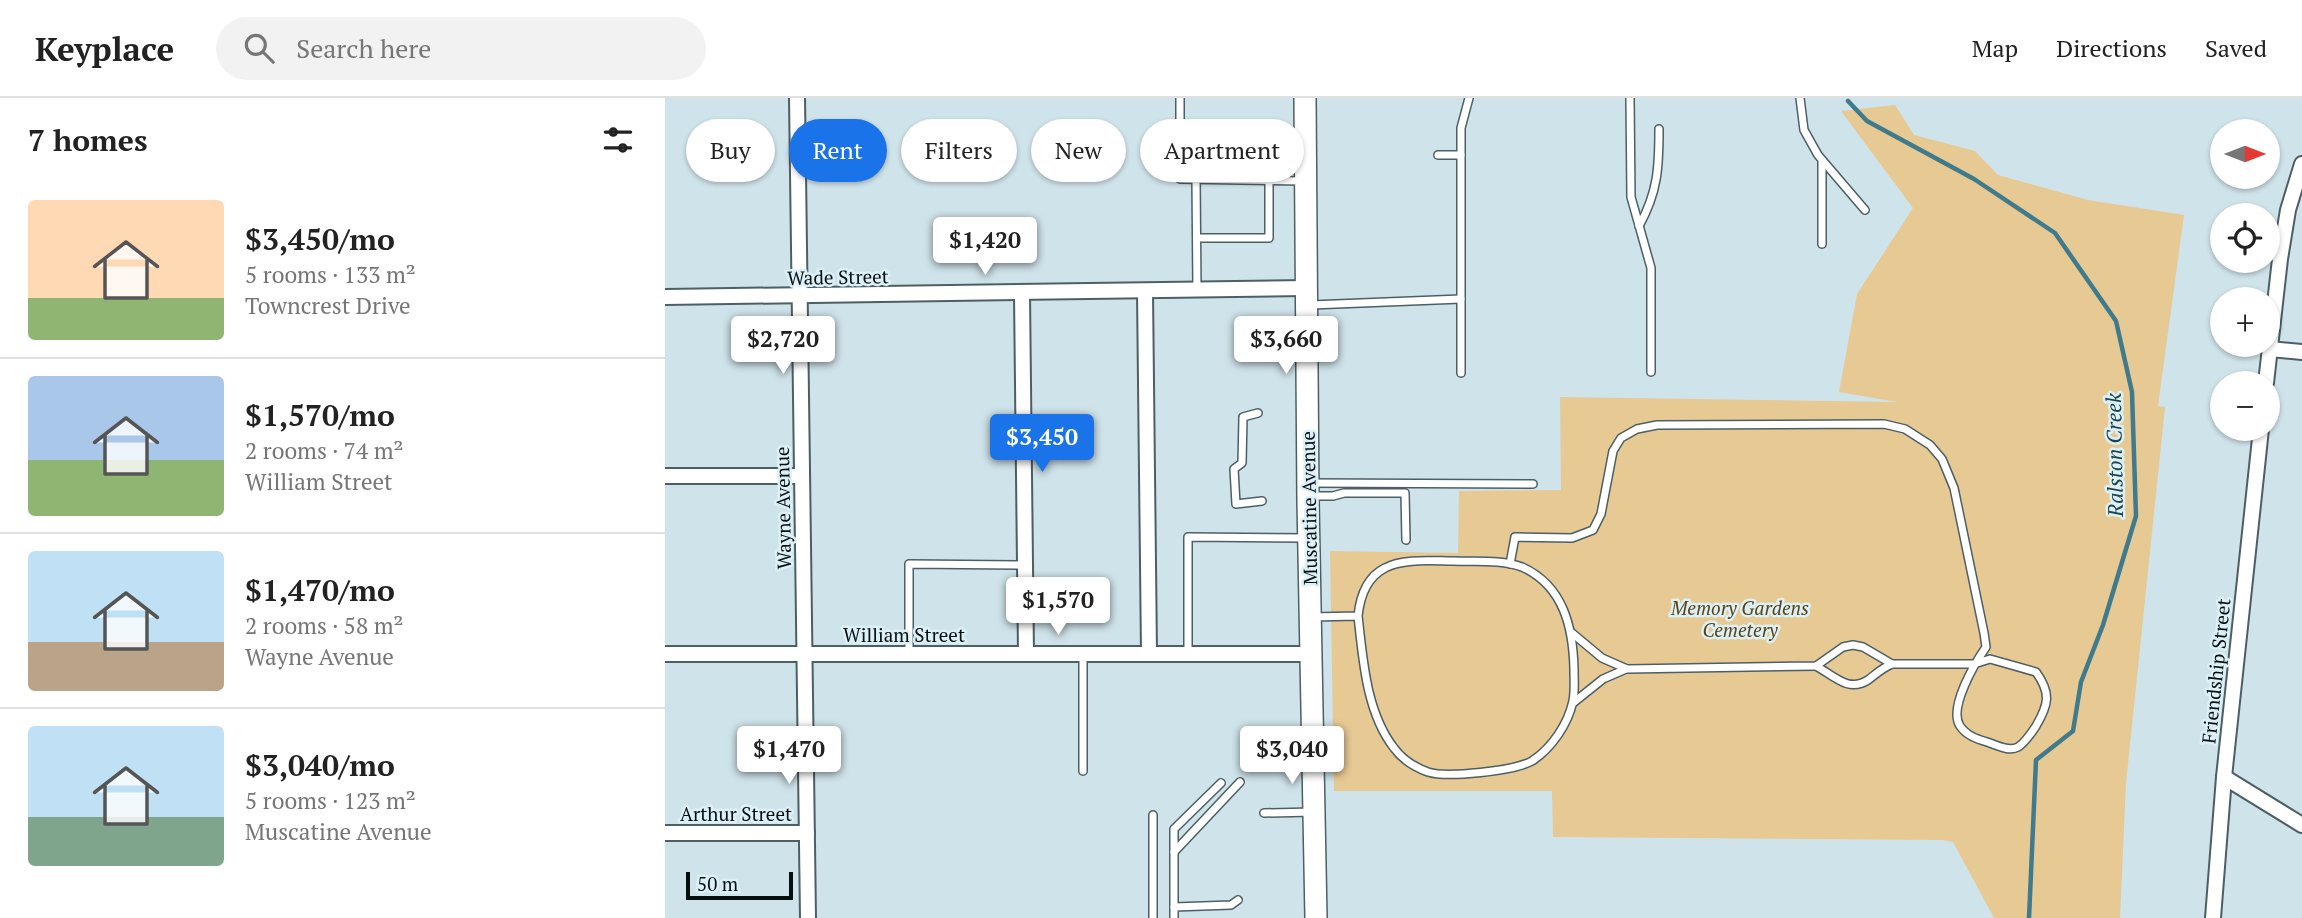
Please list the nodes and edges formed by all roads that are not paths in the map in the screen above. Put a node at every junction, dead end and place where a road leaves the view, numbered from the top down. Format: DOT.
graph roads {
  1 [pos="797,98"];
  2 [pos="1179,98"];
  3 [pos="1305,98"];
  4 [pos="1469,98"];
  5 [pos="1630,98"];
  6 [pos="1800,98"];
  7 [pos="1179,119"];
  8 [pos="1659,129"];
  9 [pos="1438,155"];
  10 [pos="1461,155"];
  11 [pos="1822,160"];
  12 [pos="2302,164"];
  13 [pos="1305,181"];
  14 [pos="1196,182"];
  15 [pos="1269,182"];
  16 [pos="1865,209"];
  17 [pos="1639,226"];
  18 [pos="1196,238"];
  19 [pos="1822,244"];
  20 [pos="2277,287"];
  21 [pos="1198,291"];
  22 [pos="1145,292"];
  23 [pos="1022,293"];
  24 [pos="665,297"];
  25 [pos="799,297"];
  26 [pos="1306,297"];
  27 [pos="1461,299"];
  28 [pos="2280,350"];
  29 [pos="2302,352"];
  30 [pos="1651,372"];
  31 [pos="1461,373"];
  32 [pos="1258,413"];
  33 [pos="2260,441"];
  34 [pos="665,476"];
  35 [pos="802,476"];
  36 [pos="1533,484"];
  37 [pos="1309,490"];
  38 [pos="1262,501"];
  39 [pos="1309,537"];
  40 [pos="1406,540"];
  41 [pos="1510,564"];
  42 [pos="1025,565"];
  43 [pos="1358,616"];
  44 [pos="1311,617"];
  45 [pos="1573,633"];
  46 [pos="665,654"];
  47 [pos="804,654"];
  48 [pos="909,654"];
  49 [pos="1026,654"];
  50 [pos="1083,654"];
  51 [pos="1149,654"];
  52 [pos="1188,654"];
  53 [pos="1311,654"];
  54 [pos="1892,664"];
  55 [pos="1974,664"];
  56 [pos="1816,666"];
  57 [pos="1627,669"];
  58 [pos="1573,703"];
  59 [pos="1083,771"];
  60 [pos="2224,777"];
  61 [pos="1240,782"];
  62 [pos="1221,783"];
  63 [pos="1313,812"];
  64 [pos="1263,813"];
  65 [pos="1153,815"];
  66 [pos="2302,825"];
  67 [pos="665,833"];
  68 [pos="807,833"];
  69 [pos="1174,852"];
  70 [pos="1237,900"];
  71 [pos="1174,907"];
  72 [pos="809,918"];
  73 [pos="1153,918"];
  74 [pos="1174,918"];
  75 [pos="1316,918"];
  76 [pos="2213,918"];
  1 -- 25 [label="street, Wayne Avenue"];
  2 -- 7 [label="lane"];
  3 -- 13 [label="main road, Muscatine Avenue"];
  4 -- 10 [label="lane"];
  5 -- 17 [label="lane"];
  6 -- 11 [label="lane"];
  8 -- 17 [label="lane"];
  9 -- 10 [label="lane"];
  10 -- 27 [label="lane"];
  11 -- 16 [label="lane"];
  11 -- 19 [label="lane"];
  12 -- 20 [label="street"];
  13 -- 26 [label="main road, Muscatine Avenue"];
  14 -- 18 [label="lane"];
  15 -- 18 [label="lane"];
  17 -- 30 [label="lane"];
  18 -- 21 [label="lane"];
  21 -- 22 [label="street, Wade Street"];
  21 -- 26 [label="street, Wade Street"];
  22 -- 23 [label="street, Wade Street"];
  22 -- 51 [label="street"];
  23 -- 25 [label="street, Wade Street"];
  23 -- 42 [label="street"];
  24 -- 25 [label="street, Wade Street"];
  25 -- 35 [label="street, Wayne Avenue"];
  26 -- 27 [label="lane"];
  26 -- 37 [label="main road, Muscatine Avenue"];
  27 -- 31 [label="lane"];
  28 -- 29 [label="street"];
  32 -- 38 [label="lane"];
  33 -- 60 [label="street, Friendship Street"];
  34 -- 35 [label="street"];
  35 -- 47 [label="street, Wayne Avenue"];
  36 -- 37 [label="lane"];
  37 -- 39 [label="main road, Muscatine Avenue"];
  37 -- 40 [label="lane"];
  39 -- 44 [label="main road, Muscatine Avenue"];
  39 -- 52 [label="lane"];
  41 -- 43 [label="lane"];
  41 -- 45 [label="lane"];
  41 -- 55 [label="lane"];
  42 -- 48 [label="lane"];
  42 -- 49 [label="street"];
  43 -- 44 [label="lane"];
  43 -- 58 [label="lane"];
  44 -- 53 [label="main road, Muscatine Avenue"];
  45 -- 57 [label="lane"];
  45 -- 58 [label="lane"];
  46 -- 47 [label="street, William Street"];
  47 -- 48 [label="street, William Street"];
  47 -- 68 [label="street, Wayne Avenue"];
  48 -- 49 [label="street, William Street"];
  49 -- 50 [label="street, William Street"];
  50 -- 51 [label="street, William Street"];
  50 -- 59 [label="lane"];
  51 -- 52 [label="street, William Street"];
  52 -- 53 [label="street, William Street"];
  53 -- 63 [label="main road, Muscatine Avenue"];
  54 -- 55 [label="lane"];
  54 -- 56 [label="lane"];
  54 -- 56 [label="lane"];
  55 -- 55 [label="lane"];
  56 -- 57 [label="lane"];
  57 -- 58 [label="lane"];
  60 -- 66 [label="street"];
  60 -- 76 [label="street, Friendship Street"];
  61 -- 69 [label="lane"];
  62 -- 69 [label="lane"];
  63 -- 64 [label="lane"];
  63 -- 75 [label="main road, Muscatine Avenue"];
  65 -- 73 [label="lane"];
  67 -- 68 [label="street, Arthur Street"];
  68 -- 72 [label="street, Wayne Avenue"];
  69 -- 71 [label="lane"];
  70 -- 71 [label="lane"];
  71 -- 74 [label="lane"];
}
